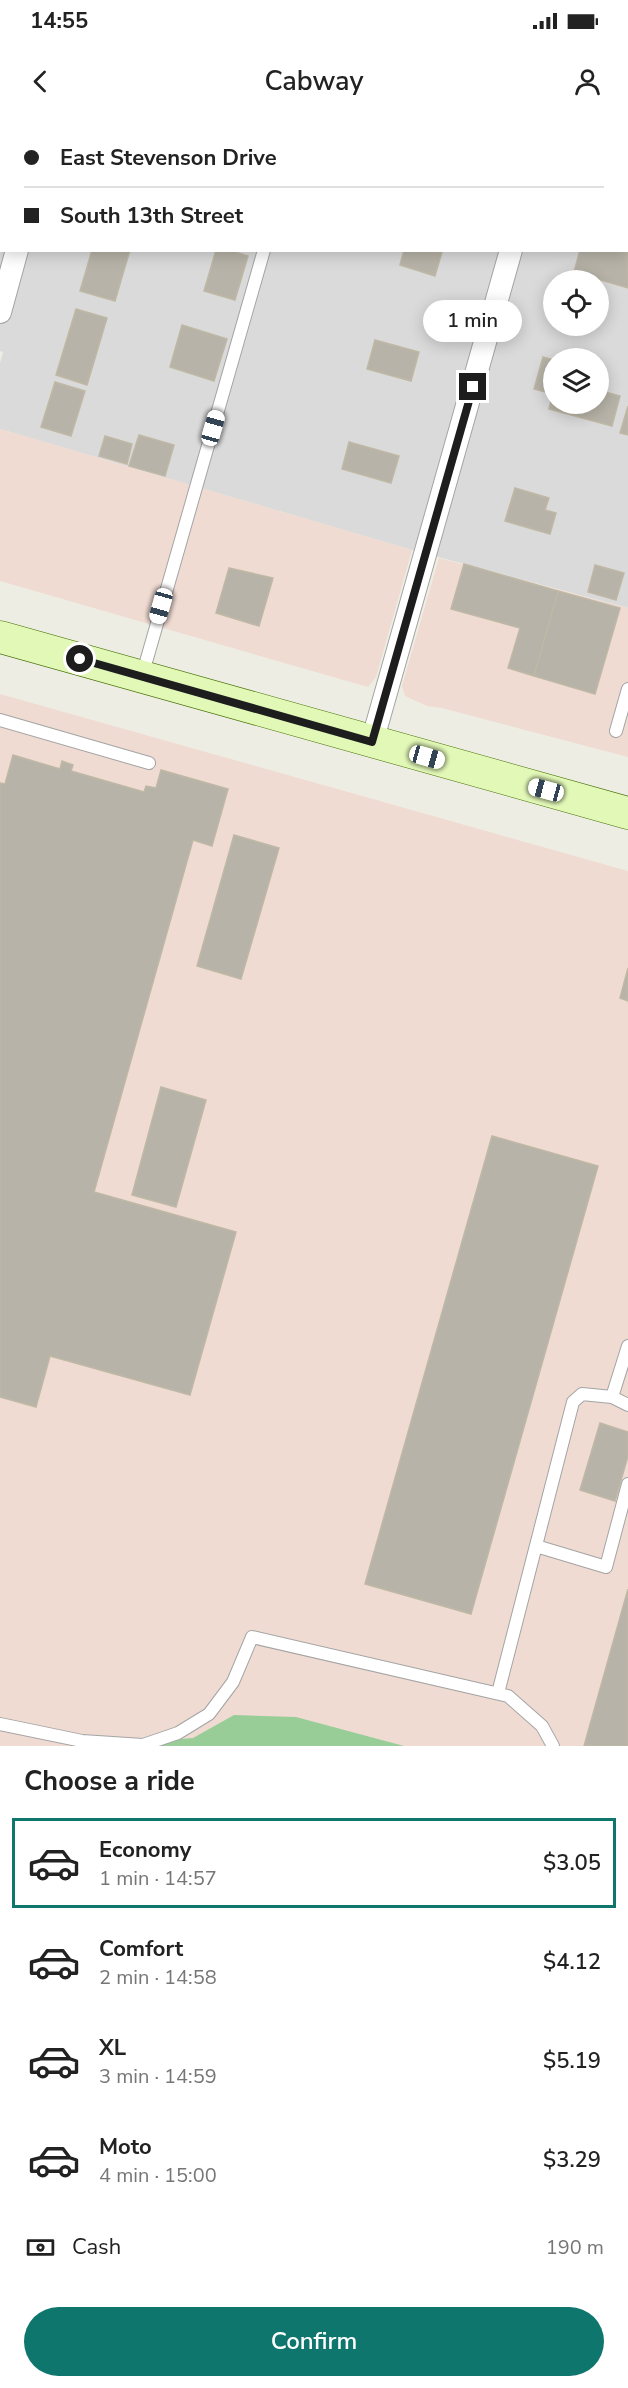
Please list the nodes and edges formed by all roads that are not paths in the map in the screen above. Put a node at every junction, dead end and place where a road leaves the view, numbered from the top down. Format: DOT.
graph roads {
  1 [pos="16,252"];
  2 [pos="263,252"];
  3 [pos="510,252"];
  4 [pos="0,312"];
  5 [pos="0,637"];
  6 [pos="142,676"];
  7 [pos="628,688"];
  8 [pos="0,720"];
  9 [pos="616,731"];
  10 [pos="372,742"];
  11 [pos="149,763"];
  12 [pos="628,813"];
  13 [pos="628,1346"];
  14 [pos="612,1397"];
  15 [pos="628,1405"];
  16 [pos="628,1484"];
  17 [pos="536,1546"];
  18 [pos="498,1693"];
  19 [pos="0,1724"];
  20 [pos="553,1746"];
  1 -- 4 [label="street"];
  2 -- 6 [label="lane"];
  3 -- 10 [label="street"];
  5 -- 6 [label="main road"];
  6 -- 10 [label="main road"];
  7 -- 9 [label="lane"];
  8 -- 11 [label="lane"];
  10 -- 12 [label="main road"];
  13 -- 14 [label="lane"];
  14 -- 15 [label="lane"];
  14 -- 17 [label="lane"];
  16 -- 17 [label="lane"];
  17 -- 18 [label="lane"];
  18 -- 19 [label="lane"];
  18 -- 20 [label="lane"];
}
